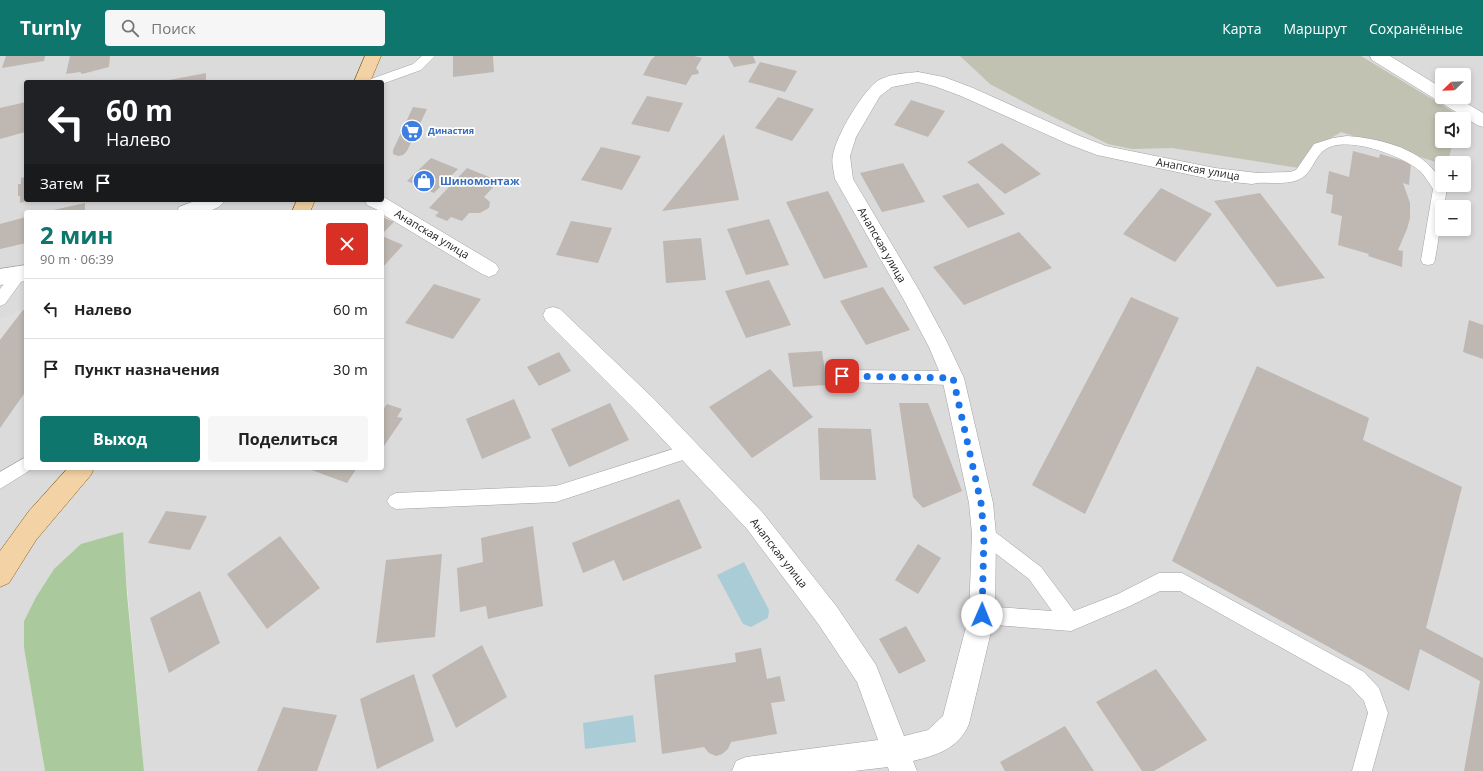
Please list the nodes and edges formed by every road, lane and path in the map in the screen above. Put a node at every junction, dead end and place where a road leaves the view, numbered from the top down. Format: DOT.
graph roads {
  1 [pos="373,56"];
  2 [pos="429,56"];
  3 [pos="1378,56"];
  4 [pos="363,80"];
  5 [pos="381,80"];
  6 [pos="1435,91"];
  7 [pos="1456,104"];
  8 [pos="1483,121"];
  9 [pos="1252,178"];
  10 [pos="211,202"];
  11 [pos="377,202"];
  12 [pos="191,210"];
  13 [pos="1428,260"];
  14 [pos="489,268"];
  15 [pos="23,274"];
  16 [pos="0,277"];
  17 [pos="0,300"];
  18 [pos="553,315"];
  19 [pos="842,376"];
  20 [pos="953,378"];
  21 [pos="689,451"];
  22 [pos="24,465"];
  23 [pos="81,470"];
  24 [pos="0,481"];
  25 [pos="396,502"];
  26 [pos="984,534"];
  27 [pos="0,575"];
  28 [pos="982,615"];
  29 [pos="1071,622"];
  30 [pos="899,762"];
  31 [pos="746,771"];
  32 [pos="1362,771"];
  1 -- 4 [label="main road"];
  2 -- 5 [label="lane"];
  3 -- 6 [label="street"];
  7 -- 8 [label="street"];
  9 -- 13 [label="lane"];
  9 -- 20 [label="street, Анапская улица"];
  10 -- 12 [label="street"];
  11 -- 14 [label="street, Анапская улица"];
  15 -- 16 [label="street"];
  15 -- 17 [label="lane"];
  18 -- 21 [label="street, Анапская улица"];
  19 -- 20 [label="lane"];
  20 -- 26 [label="street, Анапская улица"];
  21 -- 25 [label="lane"];
  21 -- 30 [label="street, Анапская улица"];
  22 -- 24 [label="lane"];
  23 -- 27 [label="main road"];
  26 -- 28 [label="street, Анапская улица"];
  26 -- 29 [label="lane"];
  28 -- 29 [label="lane"];
  28 -- 30 [label="street, Анапская улица"];
  29 -- 32 [label="lane"];
  30 -- 31 [label="street, Анапская улица"];
}
